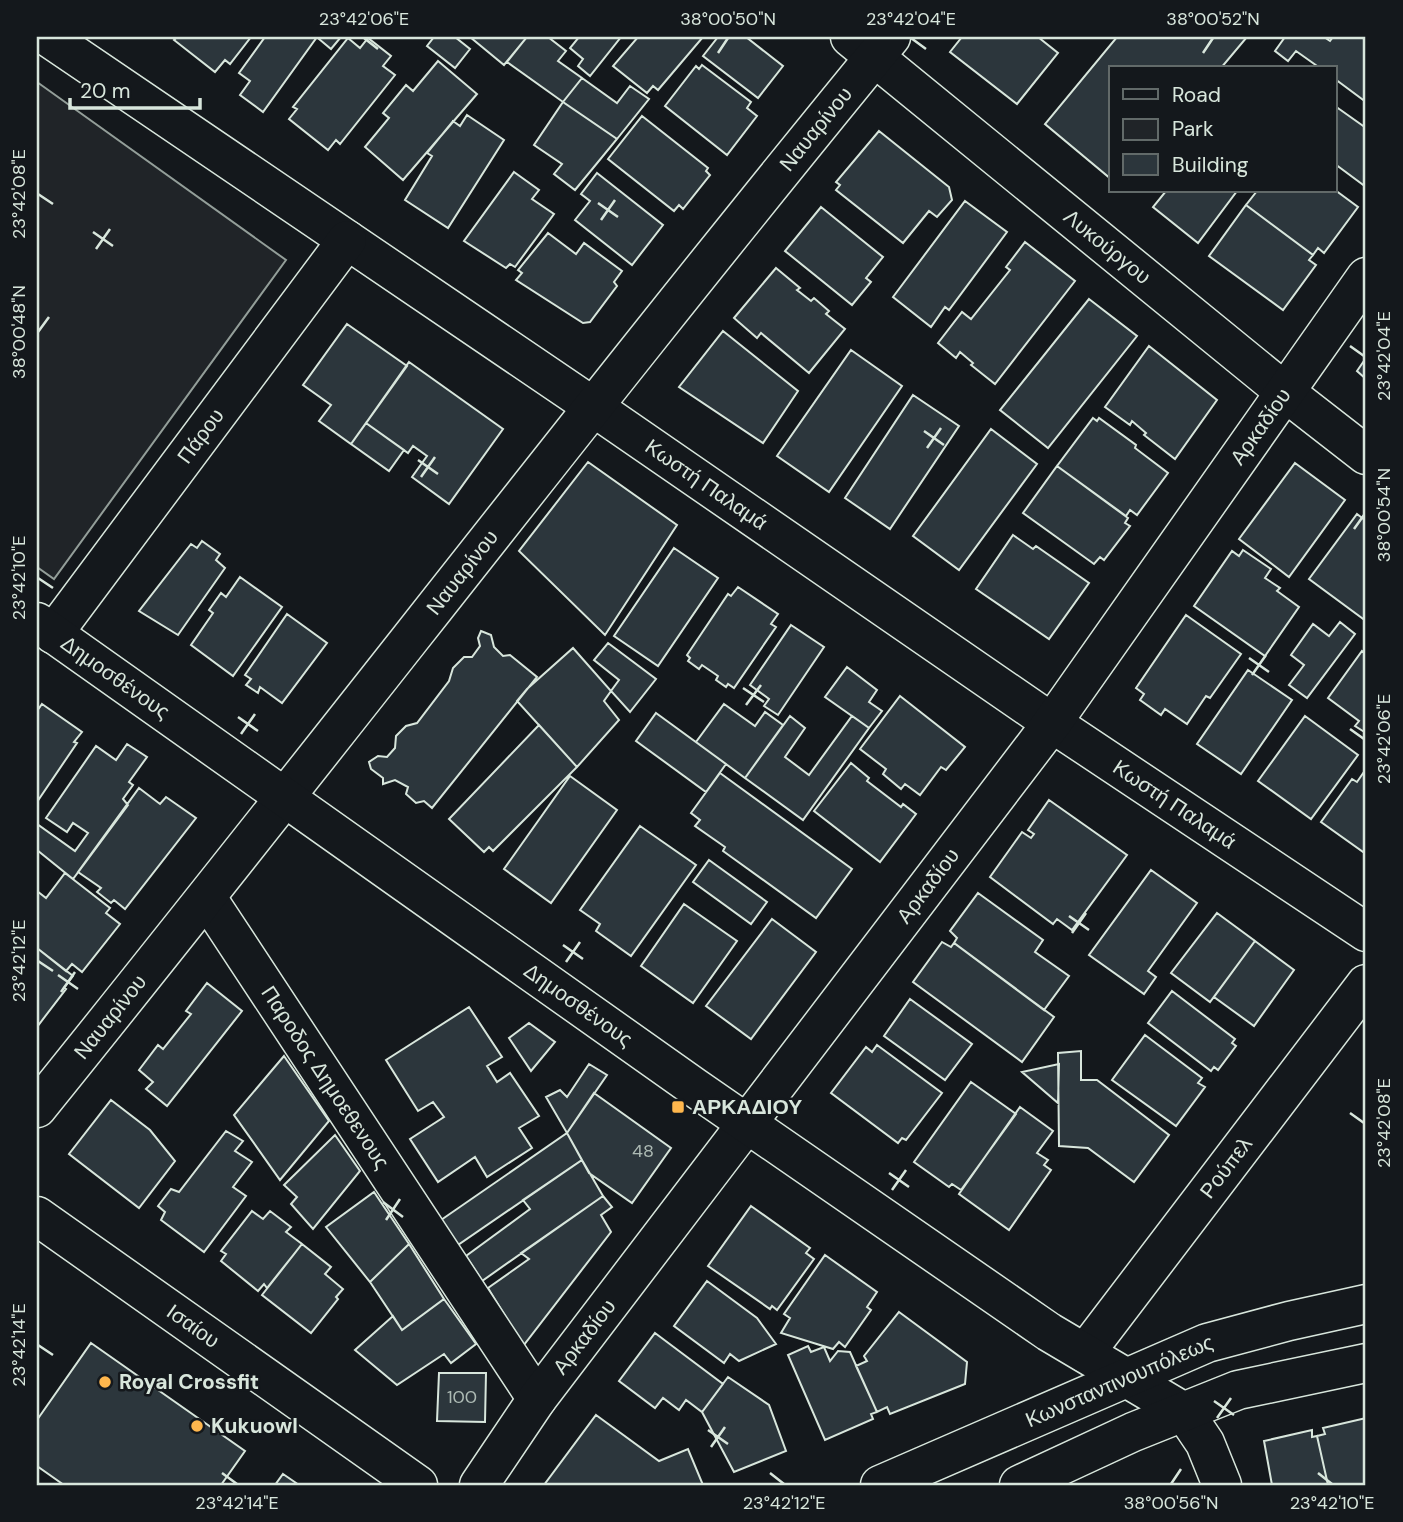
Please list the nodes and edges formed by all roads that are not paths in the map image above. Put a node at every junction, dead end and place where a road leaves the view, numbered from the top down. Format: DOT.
graph roads {
  1 [pos="48,37"];
  2 [pos="872,43"];
  3 [pos="347,240"];
  4 [pos="1366,276"];
  5 [pos="1285,393"];
  6 [pos="593,406"];
  7 [pos="1366,455"];
  8 [pos="45,628"];
  9 [pos="1052,723"];
  10 [pos="285,798"];
  11 [pos="207,898"];
  12 [pos="1366,932"];
  13 [pos="1366,984"];
  14 [pos="37,1108"];
  15 [pos="749,1123"];
  16 [pos="37,1216"];
  17 [pos="1366,1304"];
  18 [pos="1085,1353"];
  19 [pos="1366,1363"];
  20 [pos="1127,1376"];
  21 [pos="537,1399"];
  22 [pos="1184,1412"];
  23 [pos="418,1485"];
  24 [pos="479,1485"];
  25 [pos="880,1485"];
  26 [pos="1019,1485"];
  27 [pos="1222,1485"];
  1 -- 3 [label="street, Κωστή Παλαμά"];
  2 -- 5 [label="street, Λυκούργου"];
  2 -- 6 [label="street, Ναυαρίνου"];
  3 -- 6 [label="street, Κωστή Παλαμά"];
  3 -- 8 [label="street, Πάρου"];
  4 -- 5 [label="street, Αρκαδίου"];
  5 -- 7 [label="street, Λυκούργου"];
  5 -- 9 [label="street, Αρκαδίου"];
  6 -- 9 [label="street, Κωστή Παλαμά"];
  6 -- 10 [label="street, Ναυαρίνου"];
  8 -- 10 [label="street, Δημοσθένους"];
  9 -- 12 [label="street, Κωστή Παλαμά"];
  9 -- 15 [label="street, Αρκαδίου"];
  10 -- 11 [label="street, Ναυαρίνου"];
  10 -- 15 [label="street, Δημοσθένους"];
  11 -- 14 [label="street, Ναυαρίνου"];
  11 -- 21 [label="street, Παροδος Δημοεθενους"];
  13 -- 18 [label="street, Ρούπελ"];
  15 -- 18 [label="street, Δημοσθένους"];
  15 -- 21 [label="street, Αρκαδίου"];
  16 -- 23 [label="street, Ισαίου"];
  17 -- 20 [label="street, Κωνσταντινουπόλεως"];
  18 -- 20 [label="street, Δημοσθένους"];
  19 -- 22 [label="street"];
  20 -- 22 [label="street, Δημοσθένους"];
  20 -- 25 [label="street, Κωνσταντινουπόλεως"];
  21 -- 24 [label="street, Αρκαδίου"];
  22 -- 26 [label="street"];
  22 -- 27 [label="street"];
}
